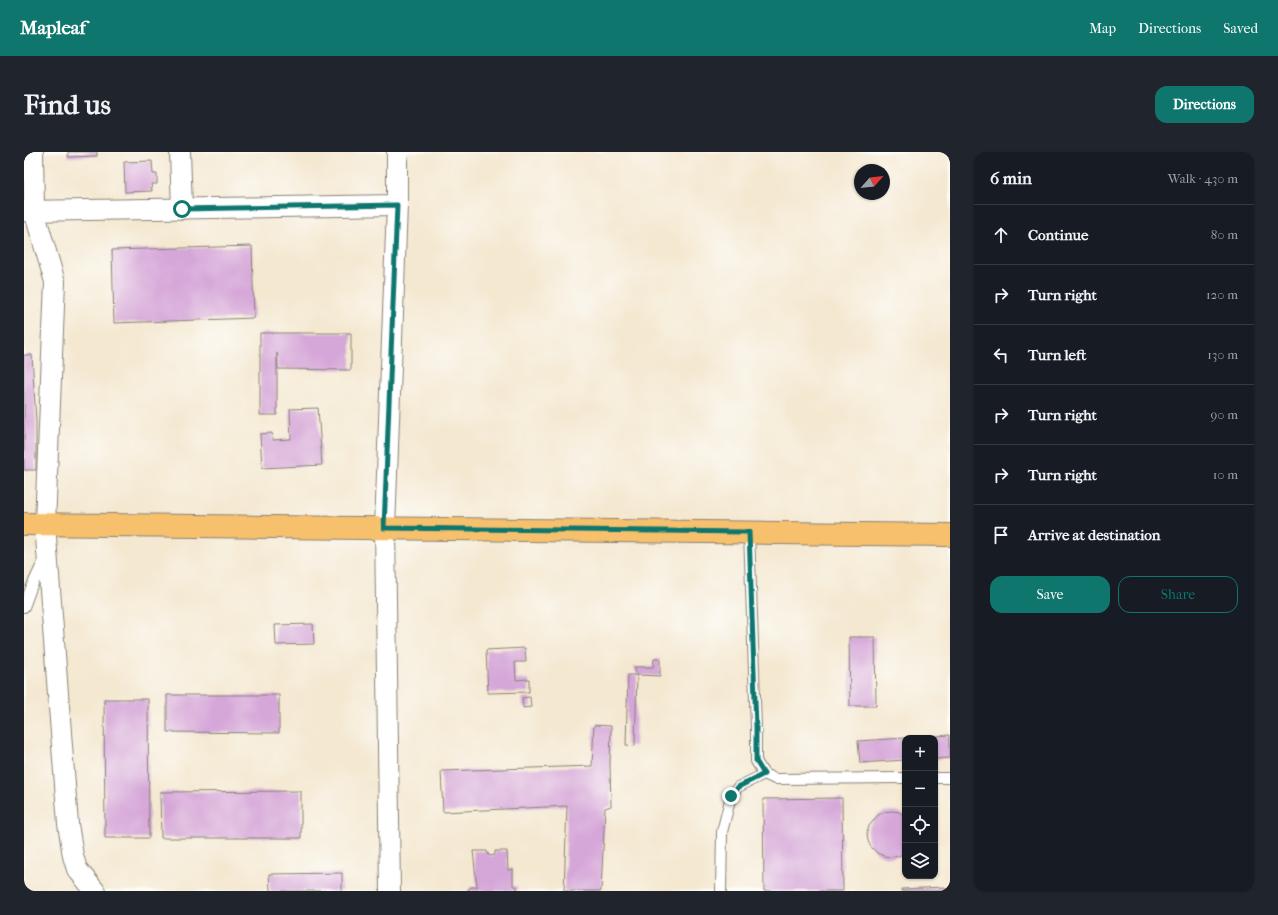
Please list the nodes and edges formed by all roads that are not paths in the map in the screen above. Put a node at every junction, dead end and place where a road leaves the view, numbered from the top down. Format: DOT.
graph roads {
  1 [pos="33,152"];
  2 [pos="180,152"];
  3 [pos="397,152"];
  4 [pos="397,205"];
  5 [pos="182,209"];
  6 [pos="29,211"];
  7 [pos="24,524"];
  8 [pos="46,524"];
  9 [pos="384,528"];
  10 [pos="749,532"];
  11 [pos="950,535"];
  12 [pos="48,553"];
  13 [pos="24,607"];
  14 [pos="764,774"];
  15 [pos="902,778"];
  16 [pos="938,778"];
  17 [pos="950,778"];
  18 [pos="95,891"];
  19 [pos="390,891"];
  20 [pos="721,891"];
  1 -- 6 [label="street"];
  2 -- 5 [label="street"];
  3 -- 4 [label="street"];
  4 -- 5 [label="street"];
  4 -- 9 [label="street"];
  5 -- 6 [label="street"];
  6 -- 8 [label="street"];
  7 -- 8 [label="main road"];
  8 -- 9 [label="main road"];
  8 -- 12 [label="street"];
  9 -- 10 [label="main road"];
  9 -- 19 [label="street"];
  10 -- 11 [label="main road"];
  10 -- 14 [label="lane"];
  12 -- 13 [label="lane"];
  12 -- 18 [label="street"];
  14 -- 15 [label="lane"];
  14 -- 20 [label="lane"];
  16 -- 17 [label="lane"];
}
